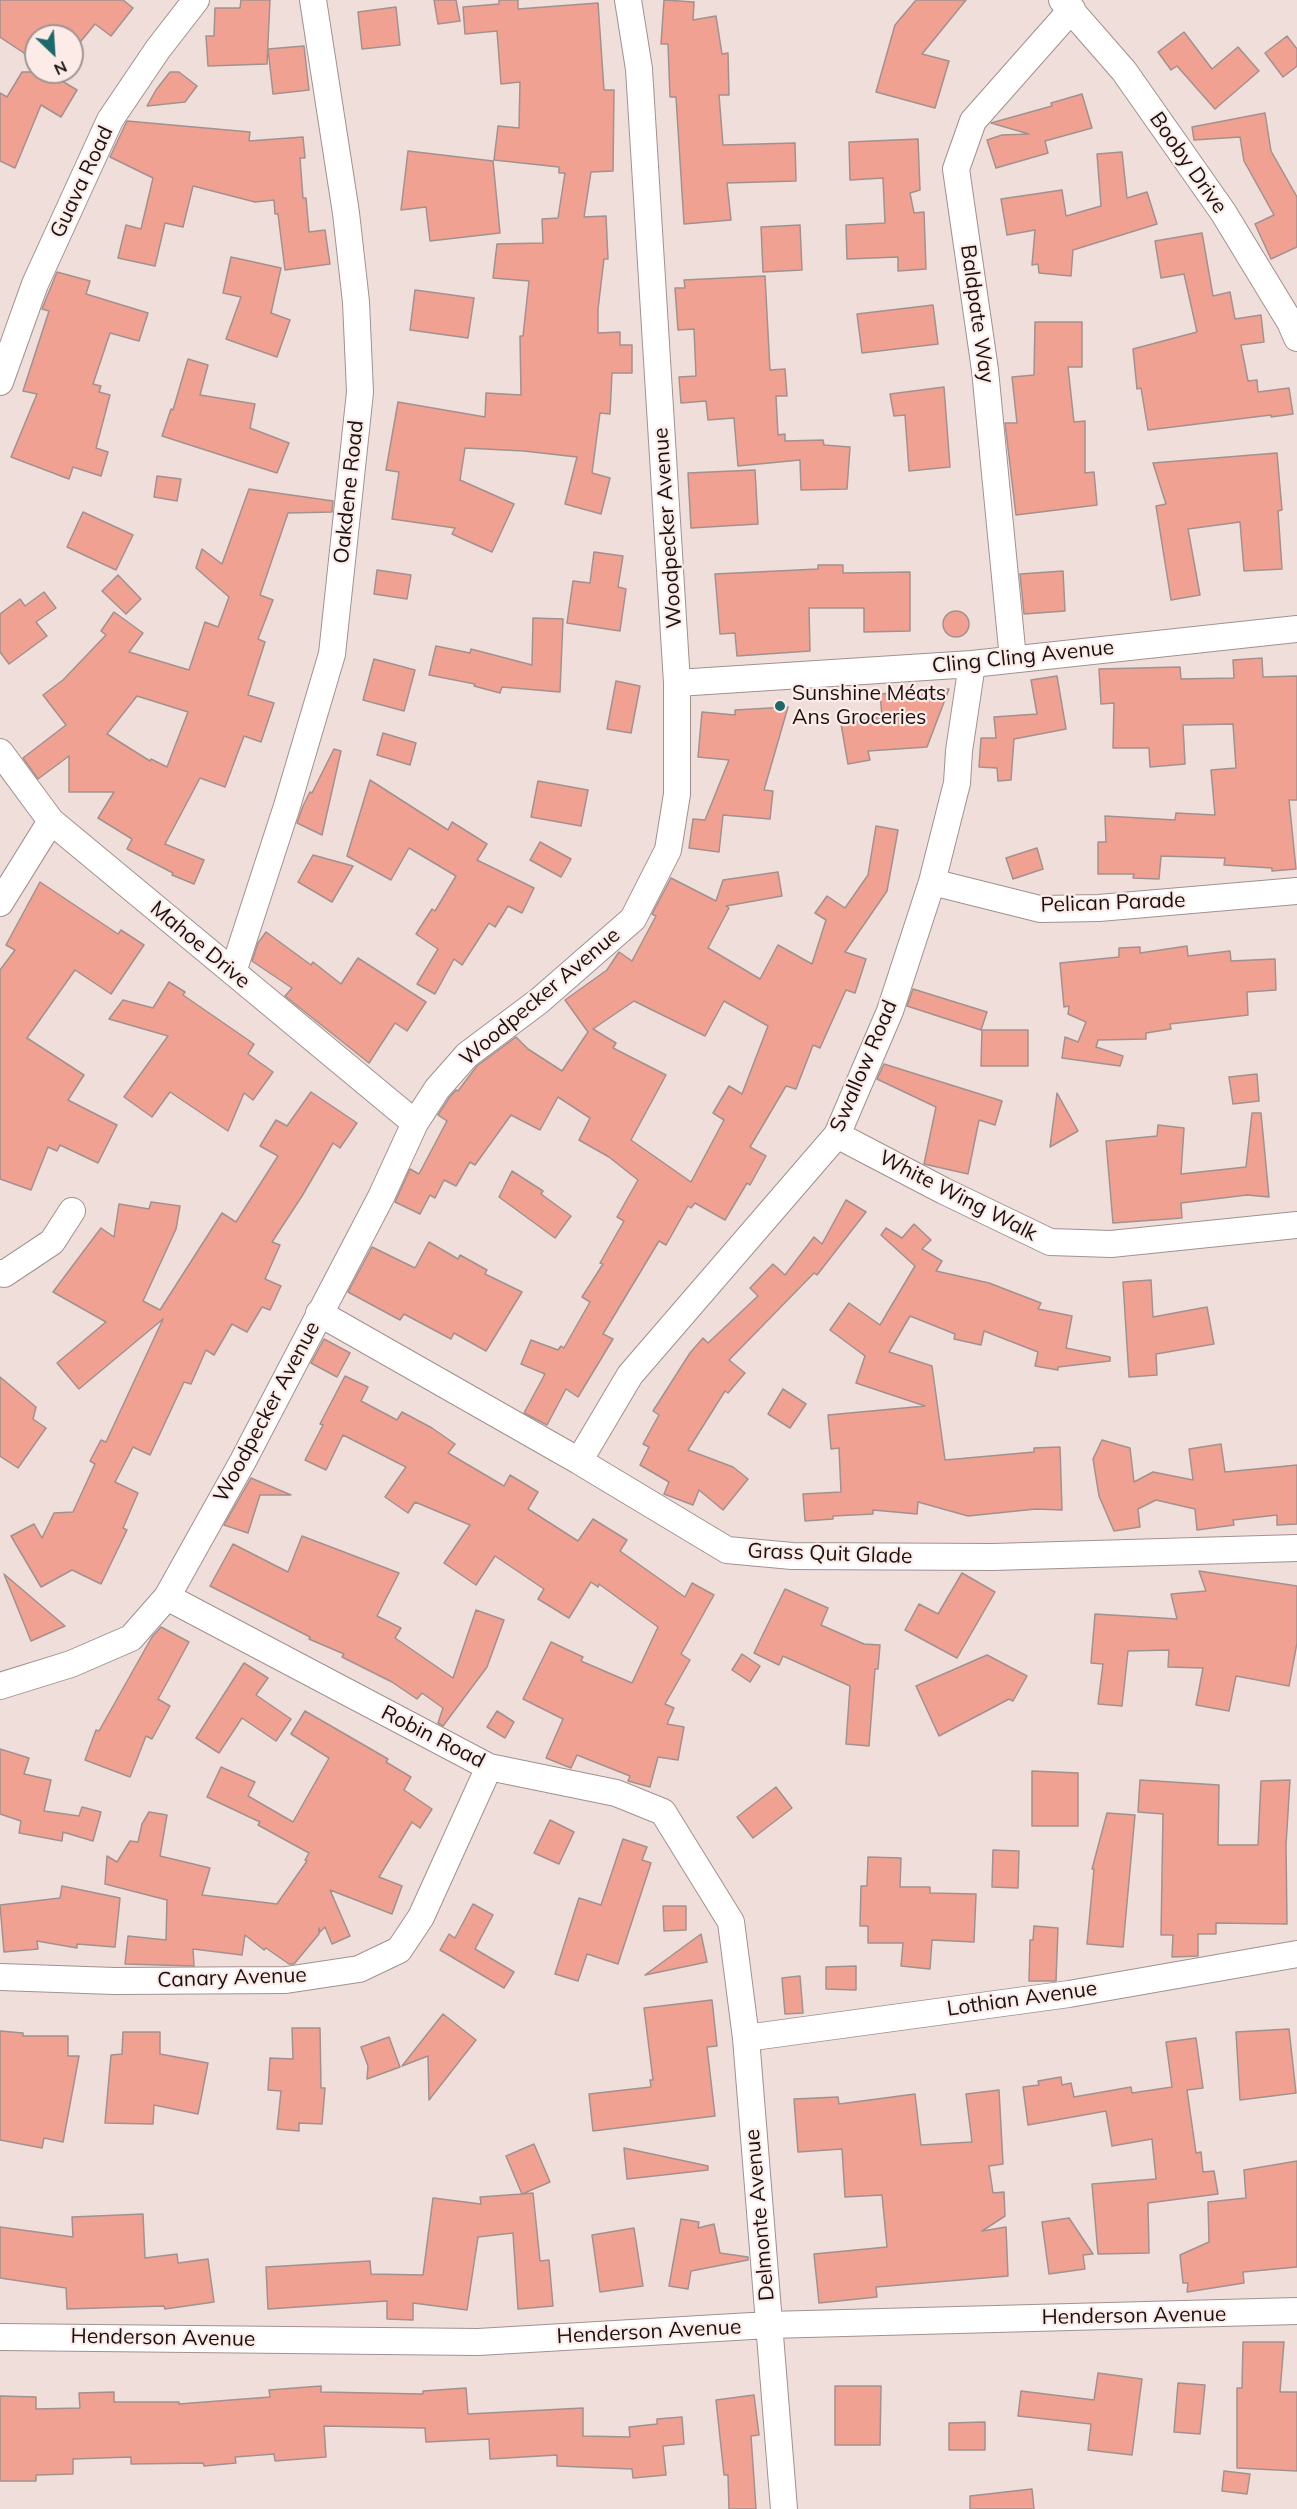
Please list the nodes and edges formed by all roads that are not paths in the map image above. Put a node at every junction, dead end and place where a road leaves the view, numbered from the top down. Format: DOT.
graph roads {
  1 [pos="196,0"];
  2 [pos="313,0"];
  3 [pos="628,0"];
  4 [pos="1067,4"];
  5 [pos="1297,338"];
  6 [pos="0,382"];
  7 [pos="1297,629"];
  8 [pos="1013,659"];
  9 [pos="972,664"];
  10 [pos="677,683"];
  11 [pos="0,752"];
  12 [pos="51,821"];
  13 [pos="932,882"];
  14 [pos="1297,891"];
  15 [pos="0,903"];
  16 [pos="233,972"];
  17 [pos="415,1123"];
  18 [pos="837,1135"];
  19 [pos="72,1211"];
  20 [pos="1297,1225"];
  21 [pos="0,1273"];
  22 [pos="319,1313"];
  23 [pos="579,1461"];
  24 [pos="1297,1548"];
  25 [pos="167,1597"];
  26 [pos="0,1686"];
  27 [pos="489,1767"];
  28 [pos="731,1922"];
  29 [pos="1297,1954"];
  30 [pos="0,1977"];
  31 [pos="746,2037"];
  32 [pos="1297,2312"];
  33 [pos="769,2325"];
  34 [pos="0,2337"];
  35 [pos="784,2509"];
  1 -- 6 [label="street, Guava Road"];
  2 -- 16 [label="street, Oakdene Road"];
  3 -- 10 [label="street, Woodpecker Avenue"];
  4 -- 5 [label="street, Booby Drive"];
  4 -- 8 [label="street, Baldpate Way"];
  7 -- 8 [label="street, Cling Cling Avenue"];
  8 -- 9 [label="street, Cling Cling Avenue"];
  9 -- 10 [label="street, Cling Cling Avenue"];
  9 -- 13 [label="street, Swallow Road"];
  10 -- 17 [label="street, Woodpecker Avenue"];
  11 -- 12 [label="street, Mahoe Drive"];
  12 -- 15 [label="street"];
  12 -- 16 [label="street, Mahoe Drive"];
  13 -- 14 [label="street, Pelican Parade"];
  13 -- 18 [label="street, Swallow Road"];
  16 -- 17 [label="street, Mahoe Drive"];
  17 -- 22 [label="street, Woodpecker Avenue"];
  18 -- 20 [label="street, White Wing Walk"];
  18 -- 23 [label="street, Swallow Road"];
  19 -- 21 [label="street"];
  22 -- 23 [label="street, Grass Quit Glade"];
  22 -- 25 [label="street, Woodpecker Avenue"];
  23 -- 24 [label="street, Grass Quit Glade"];
  25 -- 26 [label="street, Woodpecker Avenue"];
  25 -- 27 [label="street, Robin Road"];
  27 -- 28 [label="street, Robin Road"];
  27 -- 30 [label="street, Canary Avenue"];
  28 -- 31 [label="street, Delmonte Avenue"];
  29 -- 31 [label="street, Lothian Avenue"];
  31 -- 33 [label="street, Delmonte Avenue"];
  32 -- 33 [label="street, Henderson Avenue"];
  33 -- 34 [label="street, Henderson Avenue"];
  33 -- 35 [label="street, Delmonte Avenue"];
}
